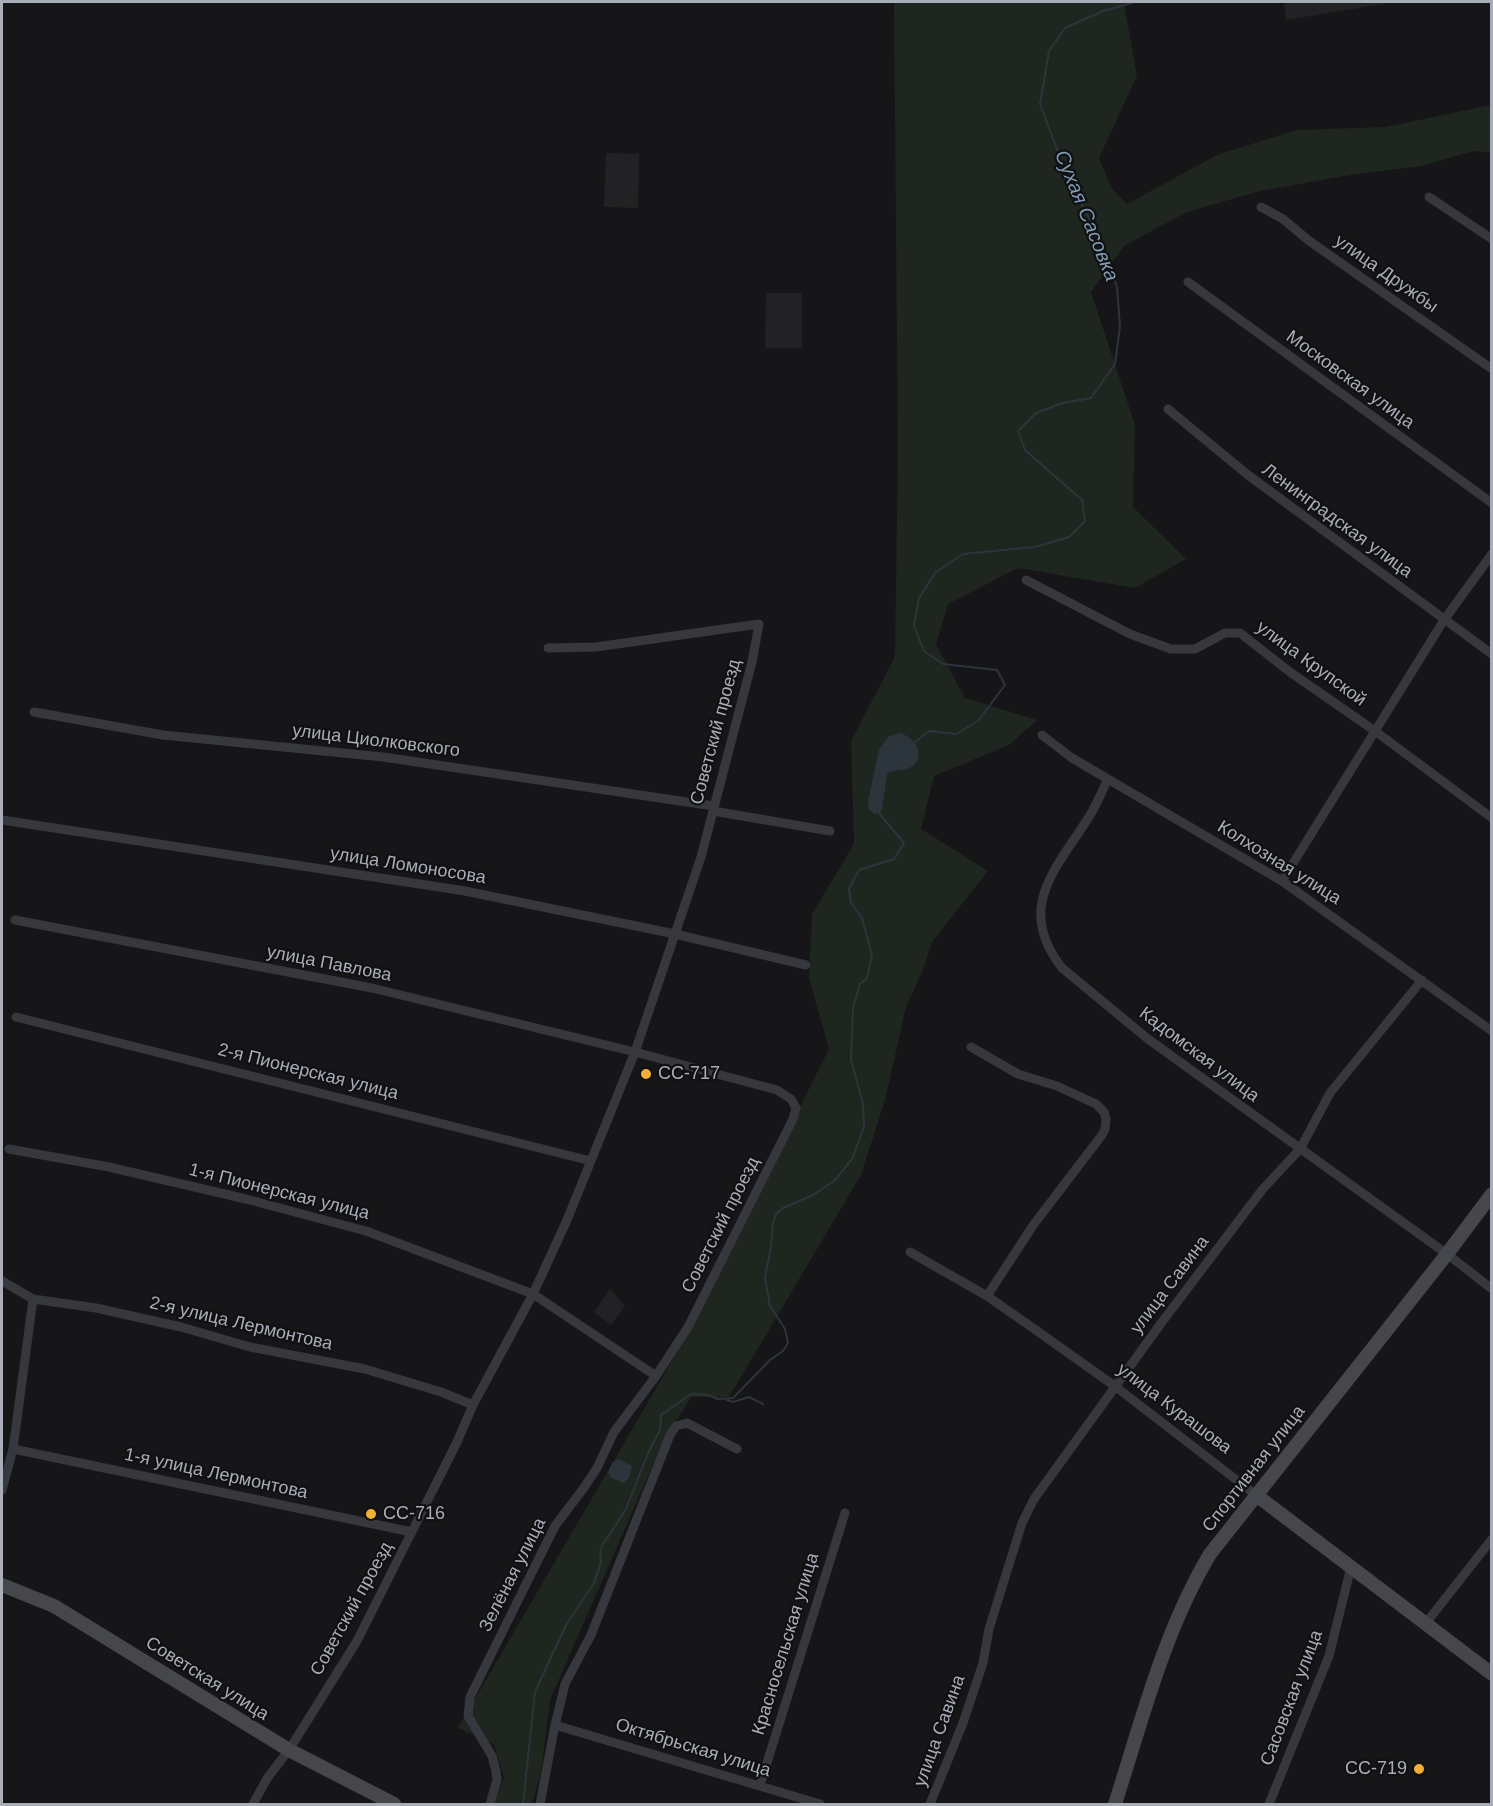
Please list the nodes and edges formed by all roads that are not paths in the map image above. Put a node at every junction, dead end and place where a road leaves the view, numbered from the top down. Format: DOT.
graph roads {
  1 [pos="1430,196"];
  2 [pos="1261,207"];
  3 [pos="1491,239"];
  4 [pos="1188,282"];
  5 [pos="1491,369"];
  6 [pos="1168,409"];
  7 [pos="1491,503"];
  8 [pos="1491,554"];
  9 [pos="1026,580"];
  10 [pos="1444,620"];
  11 [pos="548,648"];
  12 [pos="1491,654"];
  13 [pos="34,712"];
  14 [pos="1376,731"];
  15 [pos="1041,735"];
  16 [pos="1108,779"];
  17 [pos="713,809"];
  18 [pos="1491,818"];
  19 [pos="2,820"];
  20 [pos="830,831"];
  21 [pos="1282,880"];
  22 [pos="15,920"];
  23 [pos="675,934"];
  24 [pos="806,965"];
  25 [pos="1422,980"];
  26 [pos="16,1017"];
  27 [pos="1491,1031"];
  28 [pos="970,1047"];
  29 [pos="635,1052"];
  30 [pos="9,1149"];
  31 [pos="1300,1149"];
  32 [pos="591,1161"];
  33 [pos="1491,1194"];
  34 [pos="910,1252"];
  35 [pos="1447,1254"];
  36 [pos="2,1281"];
  37 [pos="1491,1289"];
  38 [pos="533,1294"];
  39 [pos="987,1296"];
  40 [pos="33,1299"];
  41 [pos="656,1376"];
  42 [pos="1116,1387"];
  43 [pos="472,1405"];
  44 [pos="12,1449"];
  45 [pos="737,1449"];
  46 [pos="2,1490"];
  47 [pos="1256,1495"];
  48 [pos="845,1513"];
  49 [pos="412,1532"];
  50 [pos="1491,1539"];
  51 [pos="1351,1567"];
  52 [pos="2,1584"];
  53 [pos="1426,1623"];
  54 [pos="1491,1674"];
  55 [pos="555,1725"];
  56 [pos="289,1750"];
  57 [pos="760,1785"];
  58 [pos="253,1804"];
  59 [pos="394,1804"];
  60 [pos="490,1804"];
  61 [pos="540,1804"];
  62 [pos="820,1804"];
  63 [pos="930,1804"];
  64 [pos="1115,1804"];
  65 [pos="1269,1804"];
  1 -- 3 [label="street"];
  2 -- 5 [label="street, улица Дружбы"];
  4 -- 7 [label="street, Московская улица"];
  6 -- 10 [label="street, Ленинградская улица"];
  8 -- 10 [label="street"];
  9 -- 14 [label="street, улица Крупской"];
  10 -- 12 [label="street, Ленинградская улица"];
  10 -- 14 [label="street"];
  11 -- 17 [label="street, Советский проезд"];
  13 -- 17 [label="street, улица Циолковского"];
  14 -- 18 [label="street, улица Крупской"];
  14 -- 21 [label="street"];
  15 -- 16 [label="street, Колхозная улица"];
  16 -- 21 [label="street, Колхозная улица"];
  16 -- 31 [label="street, Кадомская улица"];
  17 -- 20 [label="street, улица Циолковского"];
  17 -- 23 [label="street, Советский проезд"];
  19 -- 23 [label="street, улица Ломоносова"];
  21 -- 25 [label="street, Колхозная улица"];
  22 -- 29 [label="street, улица Павлова"];
  23 -- 24 [label="street, улица Ломоносова"];
  23 -- 29 [label="street, Советский проезд"];
  25 -- 27 [label="street, Колхозная улица"];
  25 -- 31 [label="street, улица Савина"];
  26 -- 32 [label="street, 2-я Пионерская улица"];
  28 -- 39 [label="street"];
  29 -- 32 [label="street, Советский проезд"];
  29 -- 41 [label="street, Советский проезд"];
  30 -- 38 [label="street, 1-я Пионерская улица"];
  31 -- 35 [label="street, Кадомская улица"];
  31 -- 42 [label="street, улица Савина"];
  32 -- 38 [label="street, Советский проезд"];
  33 -- 35 [label="street, Спортивная улица"];
  34 -- 39 [label="street, улица Курашова"];
  35 -- 37 [label="street, Кадомская улица"];
  35 -- 47 [label="street, Спортивная улица"];
  36 -- 40 [label="street, 2-я улица Лермонтова"];
  38 -- 41 [label="street"];
  38 -- 43 [label="street, Советский проезд"];
  39 -- 42 [label="street, улица Курашова"];
  40 -- 43 [label="street, 2-я улица Лермонтова"];
  40 -- 44 [label="street"];
  41 -- 60 [label="street, Зелёная улица"];
  42 -- 47 [label="street, улица Курашова"];
  42 -- 63 [label="street, улица Савина"];
  43 -- 49 [label="street, Советский проезд"];
  44 -- 46 [label="street"];
  44 -- 49 [label="street, 1-я улица Лермонтова"];
  45 -- 55 [label="street"];
  47 -- 51 [label="street, улица Курашова"];
  47 -- 64 [label="street, Спортивная улица"];
  48 -- 57 [label="street, Красносельская улица"];
  49 -- 56 [label="street, Советский проезд"];
  50 -- 53 [label="street"];
  51 -- 53 [label="street, улица Курашова"];
  51 -- 65 [label="street, Сасовская улица"];
  52 -- 56 [label="street, Советская улица"];
  53 -- 54 [label="street, улица Курашова"];
  55 -- 57 [label="street, Октябрьская улица"];
  55 -- 61 [label="street"];
  56 -- 58 [label="street, Советский проезд"];
  56 -- 59 [label="street, Советская улица"];
  57 -- 62 [label="street, Октябрьская улица"];
}
